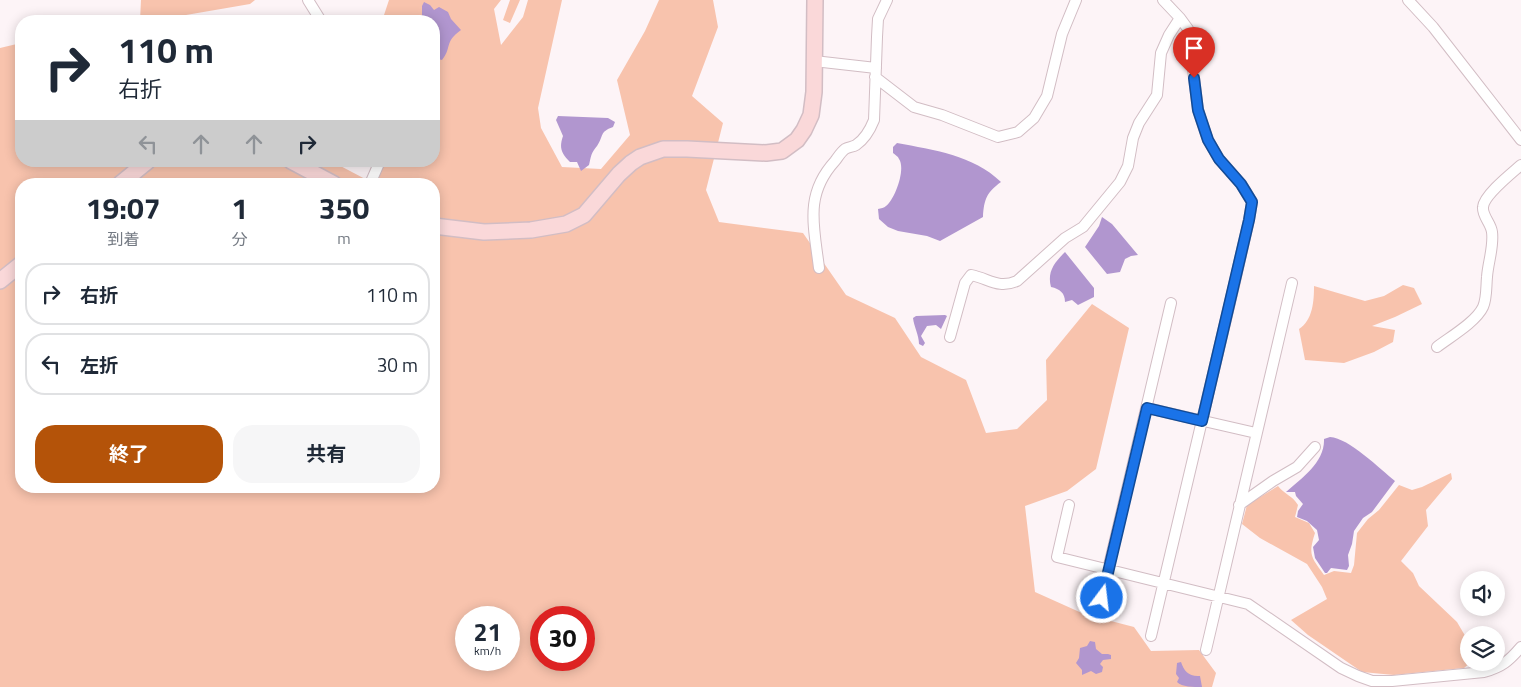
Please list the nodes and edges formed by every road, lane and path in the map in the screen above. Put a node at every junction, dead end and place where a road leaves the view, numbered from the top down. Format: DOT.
graph roads {
  1 [pos="308,0"];
  2 [pos="815,0"];
  3 [pos="887,0"];
  4 [pos="1076,0"];
  5 [pos="1163,0"];
  6 [pos="1408,0"];
  7 [pos="317,15"];
  8 [pos="1180,18"];
  9 [pos="814,61"];
  10 [pos="876,73"];
  11 [pos="1521,140"];
  12 [pos="1521,166"];
  13 [pos="141,167"];
  14 [pos="301,167"];
  15 [pos="127,178"];
  16 [pos="323,178"];
  17 [pos="440,227"];
  18 [pos="819,268"];
  19 [pos="15,269"];
  20 [pos="0,281"];
  21 [pos="1292,282"];
  22 [pos="1172,303"];
  23 [pos="950,337"];
  24 [pos="1437,347"];
  25 [pos="1147,408"];
  26 [pos="1202,421"];
  27 [pos="1256,433"];
  28 [pos="1315,447"];
  29 [pos="1070,505"];
  30 [pos="1239,505"];
  31 [pos="1109,570"];
  32 [pos="1164,583"];
  33 [pos="1218,597"];
  34 [pos="1098,612"];
  35 [pos="1151,636"];
  36 [pos="1521,647"];
  37 [pos="1206,650"];
  1 -- 7 [label="street"];
  2 -- 9 [label="street"];
  3 -- 10 [label="street"];
  4 -- 10 [label="street"];
  5 -- 8 [label="street"];
  6 -- 11 [label="street"];
  8 -- 23 [label="street"];
  8 -- 26 [label="street"];
  9 -- 10 [label="street"];
  9 -- 17 [label="street"];
  10 -- 18 [label="street"];
  12 -- 24 [label="street"];
  13 -- 15 [label="street"];
  14 -- 16 [label="street"];
  19 -- 20 [label="street"];
  21 -- 27 [label="street"];
  22 -- 25 [label="street"];
  25 -- 26 [label="street"];
  25 -- 31 [label="street"];
  26 -- 27 [label="street"];
  26 -- 32 [label="street"];
  27 -- 30 [label="street"];
  28 -- 30 [label="street"];
  29 -- 31 [label="street"];
  30 -- 33 [label="street"];
  31 -- 32 [label="street"];
  31 -- 34 [label="street"];
  32 -- 33 [label="street"];
  32 -- 35 [label="street"];
  33 -- 36 [label="street"];
  33 -- 37 [label="street"];
}
